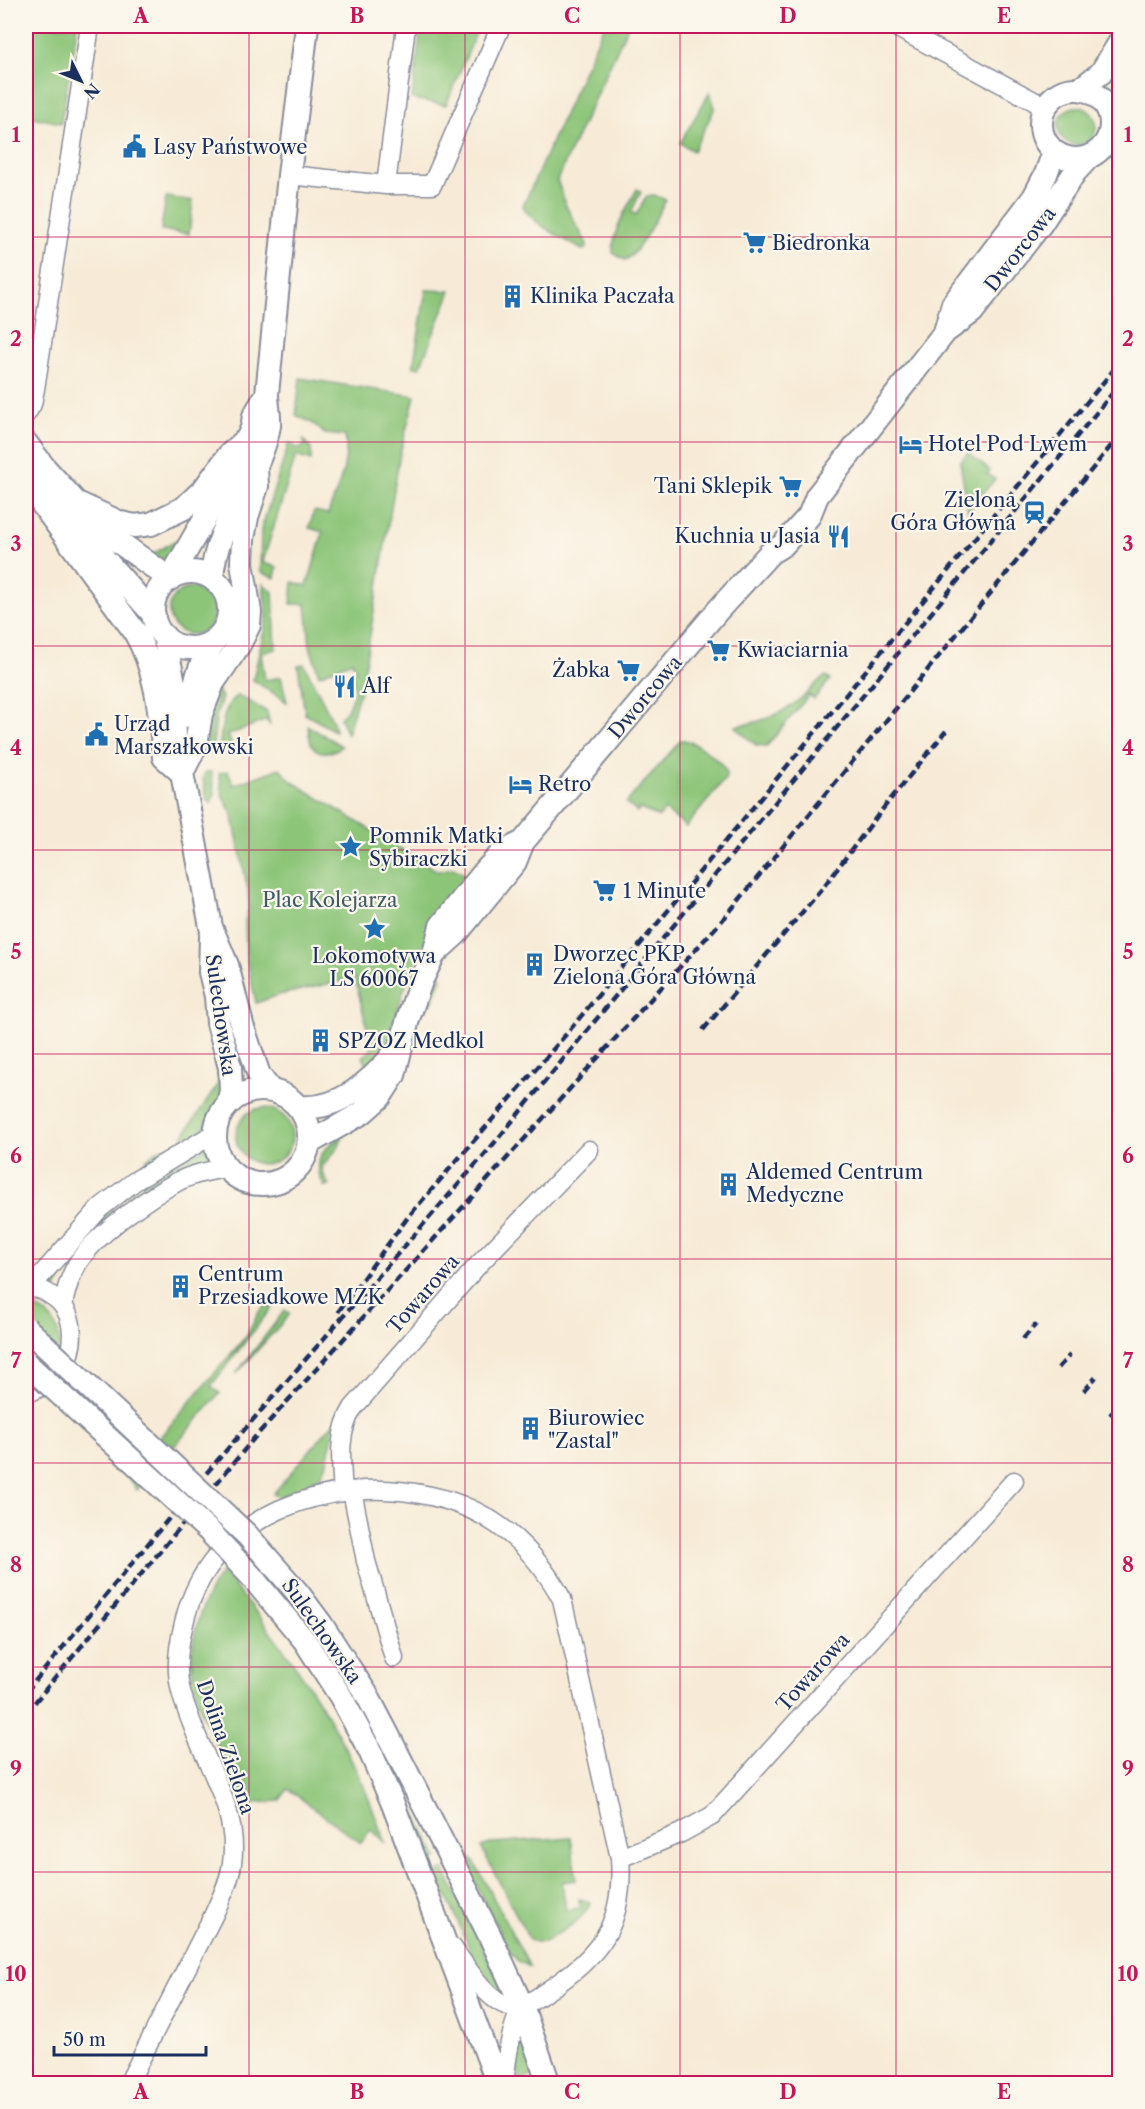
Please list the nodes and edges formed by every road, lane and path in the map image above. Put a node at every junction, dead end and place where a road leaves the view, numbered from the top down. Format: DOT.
graph roads {
  1 [pos="90,26"];
  2 [pos="307,26"];
  3 [pos="406,26"];
  4 [pos="501,26"];
  5 [pos="894,26"];
  6 [pos="1119,42"];
  7 [pos="1080,89"];
  8 [pos="1119,89"];
  9 [pos="1046,107"];
  10 [pos="1110,114"];
  11 [pos="1054,152"];
  12 [pos="1088,158"];
  13 [pos="289,175"];
  14 [pos="386,185"];
  15 [pos="945,332"];
  16 [pos="267,394"];
  17 [pos="26,414"];
  18 [pos="248,438"];
  19 [pos="26,443"];
  20 [pos="256,467"];
  21 [pos="26,471"];
  22 [pos="42,491"];
  23 [pos="75,502"];
  24 [pos="212,578"];
  25 [pos="170,579"];
  26 [pos="154,615"];
  27 [pos="164,636"];
  28 [pos="216,639"];
  29 [pos="182,768"];
  30 [pos="211,927"];
  31 [pos="400,1047"];
  32 [pos="271,1091"];
  33 [pos="228,1104"];
  34 [pos="298,1107"];
  35 [pos="215,1133"];
  36 [pos="309,1143"];
  37 [pos="590,1150"];
  38 [pos="226,1168"];
  39 [pos="28,1288"];
  40 [pos="63,1305"];
  41 [pos="26,1329"];
  42 [pos="26,1364"];
  43 [pos="26,1394"];
  44 [pos="1014,1481"];
  45 [pos="348,1491"];
  46 [pos="394,1658"];
  47 [pos="620,1858"];
  48 [pos="442,1933"];
  49 [pos="522,2006"];
  50 [pos="128,2084"];
  51 [pos="498,2084"];
  52 [pos="504,2084"];
  53 [pos="549,2084"];
  1 -- 17 [label="street"];
  2 -- 13 [label="street"];
  3 -- 14 [label="street"];
  4 -- 14 [label="street"];
  5 -- 9 [label="street"];
  6 -- 7 [label="street"];
  7 -- 9 [label="street"];
  7 -- 10 [label="street"];
  8 -- 10 [label="street"];
  9 -- 11 [label="street"];
  10 -- 12 [label="street"];
  11 -- 12 [label="street"];
  11 -- 15 [label="street, Dworcowa"];
  12 -- 15 [label="street, Dworcowa"];
  13 -- 14 [label="street"];
  13 -- 16 [label="street"];
  15 -- 31 [label="street, Dworcowa"];
  16 -- 18 [label="street"];
  16 -- 20 [label="street"];
  18 -- 23 [label="street"];
  18 -- 25 [label="street"];
  19 -- 23 [label="street"];
  20 -- 24 [label="street"];
  20 -- 29 [label="street"];
  21 -- 22 [label="street"];
  22 -- 26 [label="street"];
  22 -- 29 [label="street"];
  23 -- 25 [label="street"];
  24 -- 25 [label="street"];
  24 -- 28 [label="street"];
  25 -- 26 [label="street"];
  26 -- 27 [label="street"];
  27 -- 28 [label="street"];
  27 -- 29 [label="street, Sulechowska"];
  28 -- 29 [label="street, Sulechowska"];
  29 -- 30 [label="street, Sulechowska"];
  30 -- 32 [label="street, Sulechowska"];
  30 -- 33 [label="street, Sulechowska"];
  31 -- 34 [label="street, Dworcowa"];
  31 -- 36 [label="street, Dworcowa"];
  32 -- 33 [label="street"];
  32 -- 34 [label="street"];
  33 -- 35 [label="street"];
  34 -- 36 [label="street"];
  35 -- 38 [label="street"];
  35 -- 39 [label="street"];
  36 -- 38 [label="street"];
  37 -- 45 [label="street, Towarowa"];
  38 -- 40 [label="street"];
  39 -- 40 [label="street"];
  40 -- 43 [label="street"];
  41 -- 49 [label="street, Sulechowska, bridge"];
  42 -- 48 [label="street, Sulechowska, bridge"];
  44 -- 47 [label="street, Towarowa"];
  45 -- 46 [label="street, Towarowa"];
  45 -- 47 [label="street"];
  45 -- 50 [label="street, Dolina Zielona"];
  47 -- 49 [label="street"];
  48 -- 49 [label="street, Sulechowska"];
  48 -- 51 [label="street, Sulechowska"];
  49 -- 52 [label="street"];
  49 -- 53 [label="street, Sulechowska"];
}
